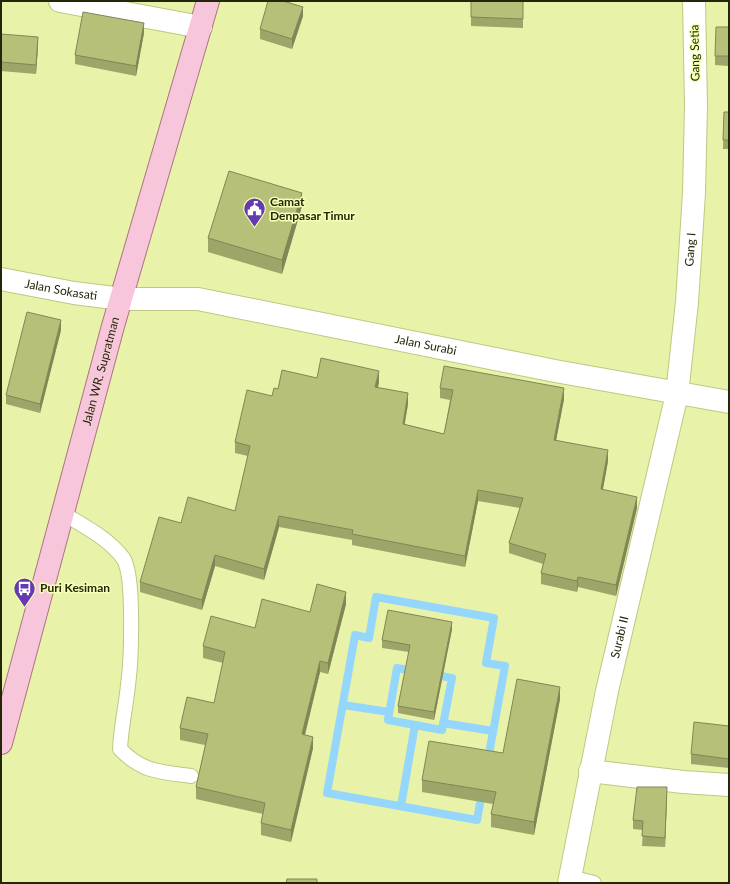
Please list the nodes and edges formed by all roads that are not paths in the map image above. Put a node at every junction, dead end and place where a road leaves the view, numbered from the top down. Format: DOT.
graph roads {
  1 [pos="60,1"];
  2 [pos="208,1"];
  3 [pos="694,1"];
  4 [pos="200,27"];
  5 [pos="696,106"];
  6 [pos="1,279"];
  7 [pos="122,299"];
  8 [pos="677,394"];
  9 [pos="729,402"];
  10 [pos="64,514"];
  11 [pos="1,743"];
  12 [pos="590,771"];
  13 [pos="191,776"];
  14 [pos="729,785"];
  15 [pos="570,880"];
  16 [pos="594,883"];
  1 -- 4 [label="street"];
  2 -- 4 [label="main road, Jalan WR. Supratman"];
  3 -- 5 [label="street, Gang Setia"];
  4 -- 7 [label="main road, Jalan WR. Supratman"];
  5 -- 8 [label="street, Gang I"];
  6 -- 7 [label="street, Jalan Sokasati"];
  7 -- 8 [label="street, Jalan Surabi"];
  7 -- 10 [label="main road, Jalan WR. Supratman"];
  8 -- 9 [label="street, Jalan Surabi"];
  8 -- 12 [label="street, Surabi II"];
  10 -- 11 [label="main road, Jalan WR. Supratman"];
  10 -- 13 [label="lane"];
  12 -- 14 [label="street"];
  12 -- 15 [label="street, Surabi II"];
  15 -- 16 [label="lane"];
}
